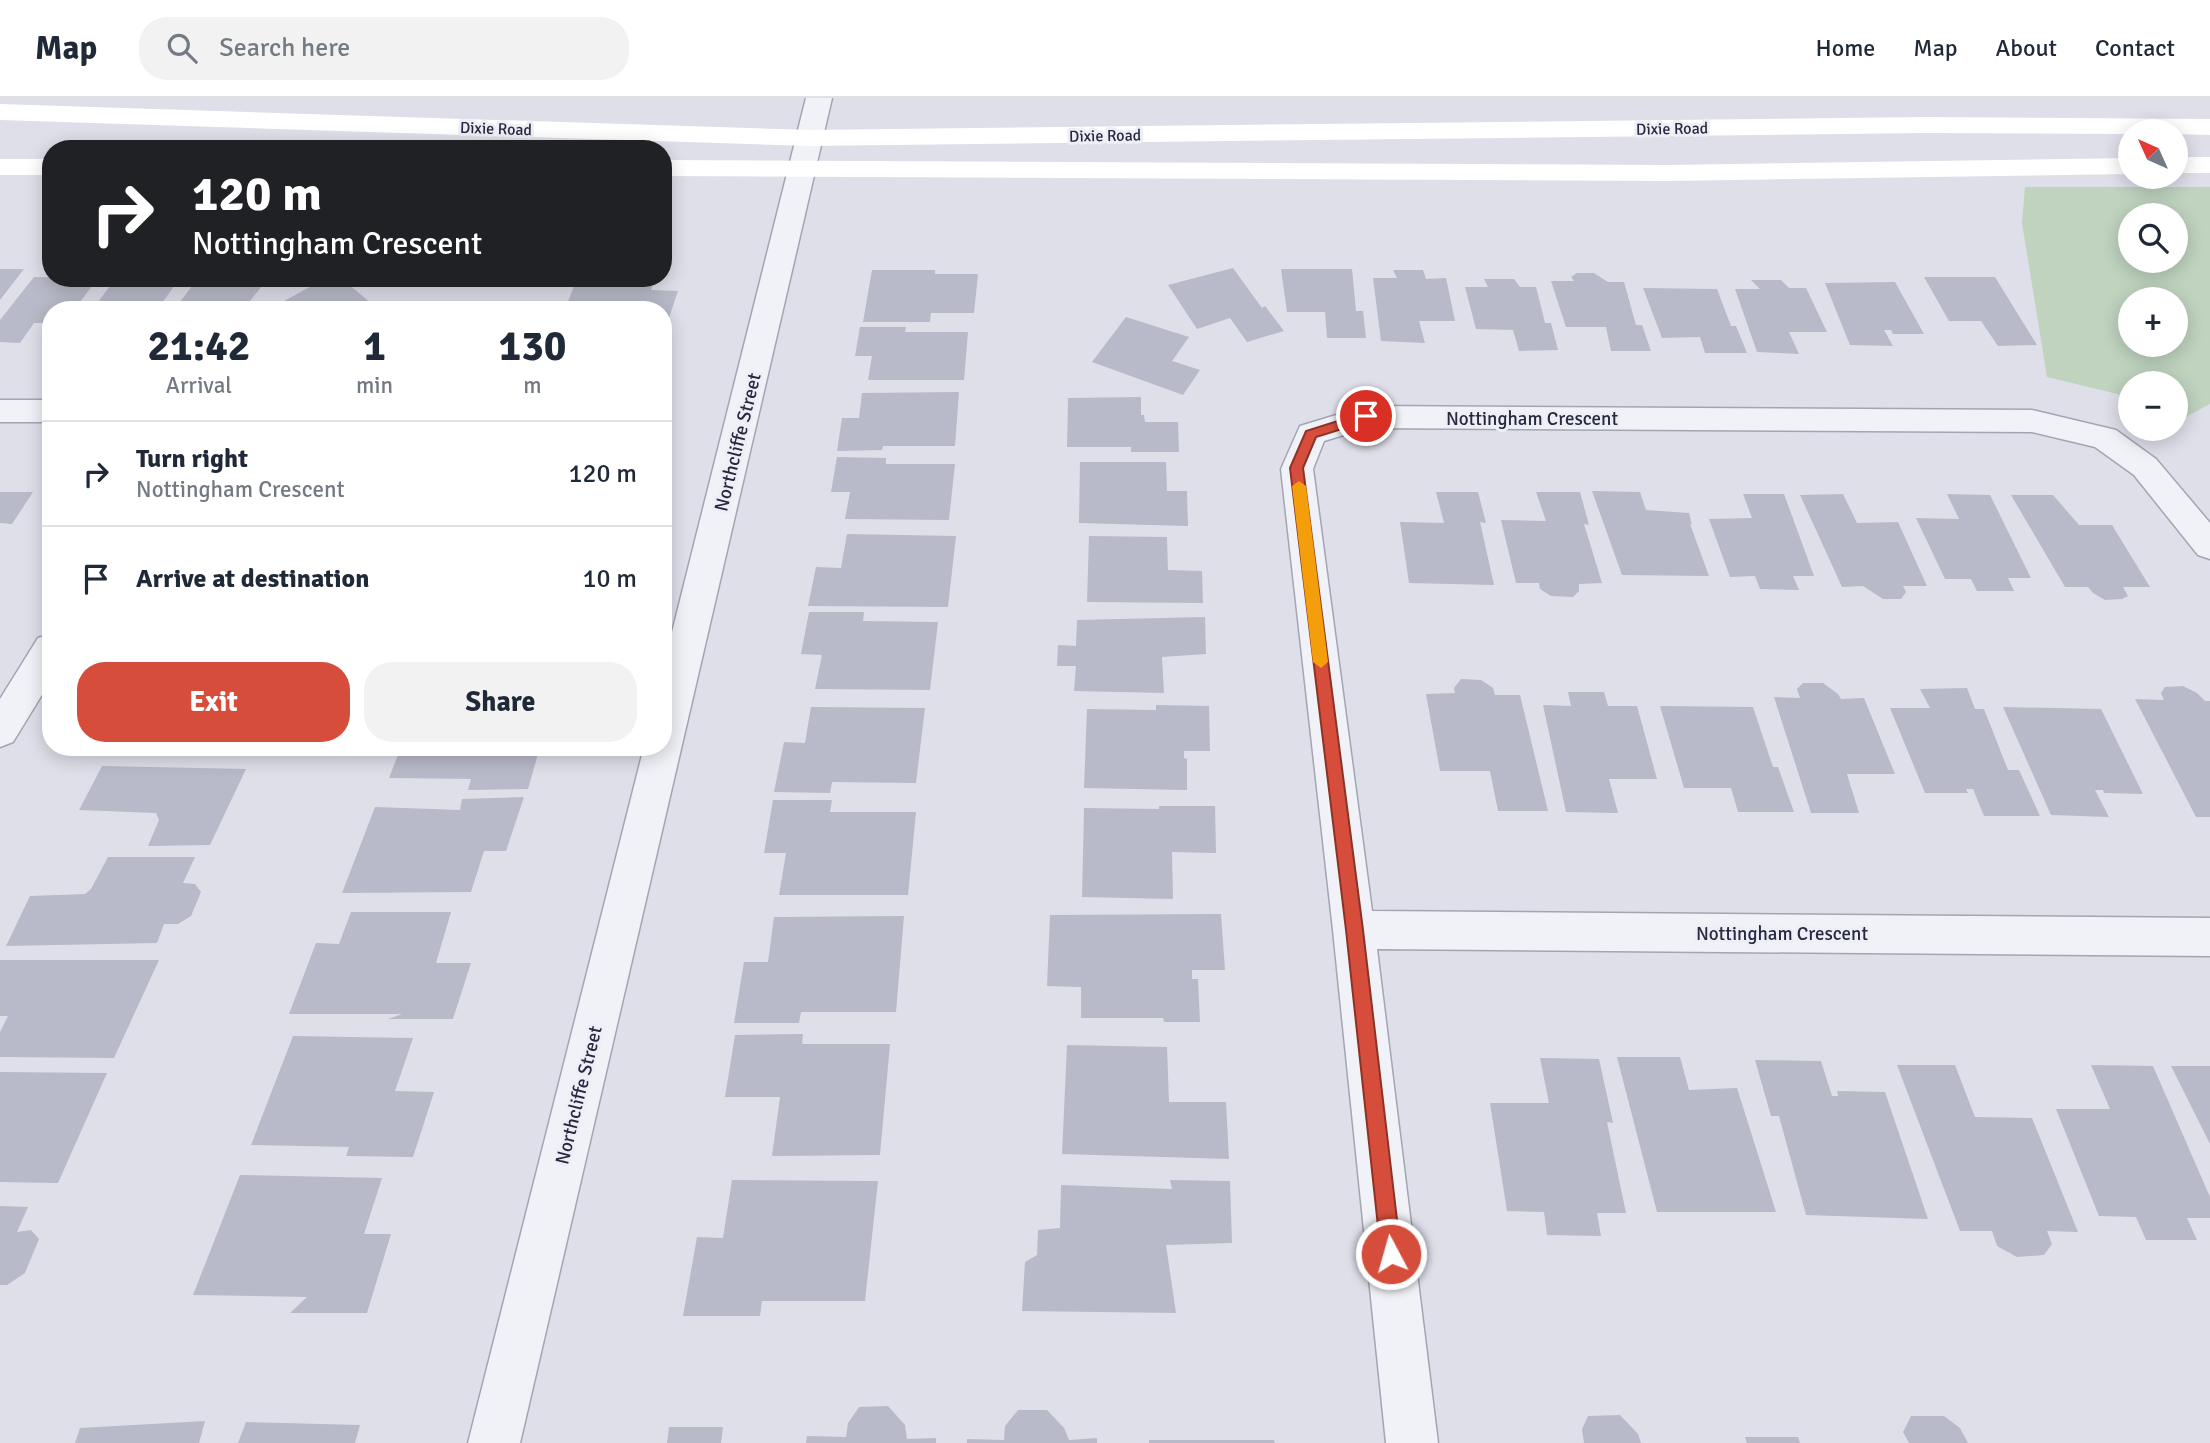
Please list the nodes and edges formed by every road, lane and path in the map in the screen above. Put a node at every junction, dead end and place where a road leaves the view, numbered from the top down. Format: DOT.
graph roads {
  1 [pos="819,98"];
  2 [pos="0,112"];
  3 [pos="2210,127"];
  4 [pos="550,140"];
  5 [pos="672,146"];
  6 [pos="806,153"];
  7 [pos="2188,165"];
  8 [pos="2210,165"];
  9 [pos="2118,166"];
  10 [pos="0,167"];
  11 [pos="42,167"];
  12 [pos="672,167"];
  13 [pos="0,411"];
  14 [pos="42,411"];
  15 [pos="2210,546"];
  16 [pos="42,663"];
  17 [pos="672,709"];
  18 [pos="0,731"];
  19 [pos="661,756"];
  20 [pos="1354,930"];
  21 [pos="2210,937"];
  22 [pos="494,1443"];
  23 [pos="1412,1443"];
  1 -- 6 [label="street, Northcliffe Street"];
  2 -- 4 [label="main road, Dixie Road"];
  3 -- 6 [label="main road, Dixie Road"];
  5 -- 6 [label="main road, Dixie Road"];
  6 -- 9 [label="main road, Dixie Road"];
  6 -- 12 [label="main road, Dixie Road"];
  6 -- 17 [label="street, Northcliffe Street"];
  7 -- 8 [label="main road"];
  10 -- 11 [label="main road"];
  13 -- 14 [label="street"];
  15 -- 20 [label="street, Nottingham Crescent"];
  16 -- 18 [label="street"];
  19 -- 22 [label="street, Northcliffe Street"];
  20 -- 21 [label="street, Nottingham Crescent"];
  20 -- 23 [label="street, Nottingham Crescent"];
}
